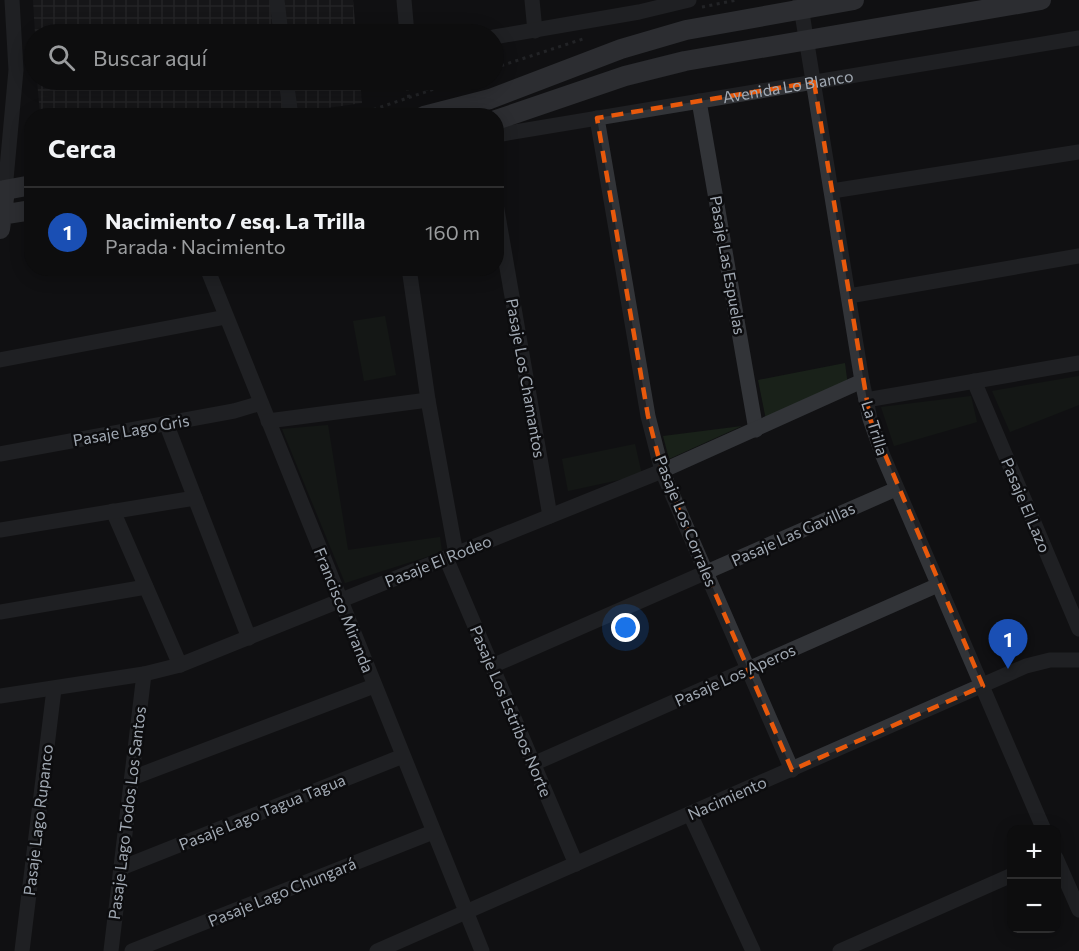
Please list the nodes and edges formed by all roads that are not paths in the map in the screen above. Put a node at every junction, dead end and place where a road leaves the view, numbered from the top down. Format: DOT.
graph roads {
  1 [pos="12,0"];
  2 [pos="277,0"];
  3 [pos="404,0"];
  4 [pos="532,0"];
  5 [pos="689,0"];
  6 [pos="854,0"];
  7 [pos="1041,0"];
  8 [pos="800,4"];
  9 [pos="639,6"];
  10 [pos="280,24"];
  11 [pos="407,24"];
  12 [pos="535,31"];
  13 [pos="504,36"];
  14 [pos="1079,38"];
  15 [pos="807,39"];
  16 [pos="814,82"];
  17 [pos="287,90"];
  18 [pos="699,101"];
  19 [pos="290,108"];
  20 [pos="455,108"];
  21 [pos="504,117"];
  22 [pos="597,118"];
  23 [pos="504,134"];
  24 [pos="1079,152"];
  25 [pos="24,186"];
  26 [pos="3,190"];
  27 [pos="832,191"];
  28 [pos="24,213"];
  29 [pos="1,220"];
  30 [pos="504,250"];
  31 [pos="1079,256"];
  32 [pos="210,276"];
  33 [pos="410,276"];
  34 [pos="849,296"];
  35 [pos="226,317"];
  36 [pos="0,360"];
  37 [pos="1079,363"];
  38 [pos="862,381"];
  39 [pos="974,381"];
  40 [pos="428,400"];
  41 [pos="866,400"];
  42 [pos="261,403"];
  43 [pos="268,421"];
  44 [pos="166,423"];
  45 [pos="756,430"];
  46 [pos="0,454"];
  47 [pos="662,471"];
  48 [pos="896,489"];
  49 [pos="195,498"];
  50 [pos="113,511"];
  51 [pos="550,516"];
  52 [pos="0,530"];
  53 [pos="451,556"];
  54 [pos="706,573"];
  55 [pos="938,585"];
  56 [pos="146,587"];
  57 [pos="340,600"];
  58 [pos="0,612"];
  59 [pos="1075,612"];
  60 [pos="1079,628"];
  61 [pos="249,638"];
  62 [pos="1079,660"];
  63 [pos="180,664"];
  64 [pos="492,666"];
  65 [pos="748,669"];
  66 [pos="144,674"];
  67 [pos="374,686"];
  68 [pos="983,686"];
  69 [pos="54,689"];
  70 [pos="0,696"];
  71 [pos="403,756"];
  72 [pos="533,764"];
  73 [pos="792,770"];
  74 [pos="132,778"];
  75 [pos="690,814"];
  76 [pos="1042,825"];
  77 [pos="433,832"];
  78 [pos="576,864"];
  79 [pos="121,867"];
  80 [pos="1061,869"];
  81 [pos="1007,877"];
  82 [pos="1079,910"];
  83 [pos="465,913"];
  84 [pos="22,951"];
  85 [pos="111,951"];
  86 [pos="132,951"];
  87 [pos="378,951"];
  88 [pos="482,951"];
  89 [pos="753,951"];
  90 [pos="840,951"];
  1 -- 26 [label="street"];
  2 -- 10 [label="street"];
  3 -- 11 [label="street"];
  4 -- 12 [label="street"];
  5 -- 9 [label="street"];
  6 -- 8 [label="main road"];
  7 -- 15 [label="main road"];
  8 -- 15 [label="street, La Trilla"];
  8 -- 20 [label="main road"];
  9 -- 12 [label="street"];
  12 -- 13 [label="street"];
  14 -- 16 [label="street, Avenida Lo Blanco"];
  15 -- 16 [label="street, La Trilla"];
  15 -- 21 [label="main road"];
  16 -- 18 [label="street, Avenida Lo Blanco"];
  16 -- 27 [label="street, La Trilla"];
  17 -- 19 [label="street"];
  18 -- 22 [label="street, Avenida Lo Blanco"];
  18 -- 45 [label="street, Pasaje Las Espuelas"];
  22 -- 23 [label="street, Avenida Lo Blanco"];
  22 -- 47 [label="street, Pasaje Los Corrales"];
  24 -- 27 [label="street"];
  25 -- 26 [label="main road"];
  26 -- 29 [label="main road"];
  27 -- 34 [label="street, La Trilla"];
  28 -- 29 [label="main road"];
  30 -- 51 [label="street, Pasaje Los Chamantos"];
  31 -- 34 [label="street"];
  32 -- 35 [label="street, Francisco Miranda"];
  33 -- 40 [label="street, Pasaje Los Estribos Norte"];
  34 -- 38 [label="street, La Trilla"];
  35 -- 36 [label="street"];
  35 -- 42 [label="street, Francisco Miranda"];
  37 -- 39 [label="street"];
  38 -- 41 [label="street, La Trilla"];
  38 -- 45 [label="street, Pasaje El Rodeo"];
  39 -- 41 [label="street"];
  39 -- 59 [label="street, Pasaje El Lazo"];
  40 -- 43 [label="street"];
  40 -- 53 [label="street, Pasaje Los Estribos Norte"];
  41 -- 48 [label="street, La Trilla"];
  42 -- 43 [label="street, Francisco Miranda"];
  42 -- 44 [label="street, Pasaje Lago Gris"];
  43 -- 57 [label="street, Francisco Miranda"];
  44 -- 46 [label="street, Pasaje Lago Gris"];
  44 -- 49 [label="street"];
  45 -- 47 [label="street, Pasaje El Rodeo"];
  47 -- 51 [label="street, Pasaje El Rodeo"];
  47 -- 54 [label="street, Pasaje Los Corrales"];
  48 -- 54 [label="street, Pasaje Las Gavillas"];
  48 -- 55 [label="street, La Trilla"];
  49 -- 50 [label="street"];
  49 -- 61 [label="street"];
  50 -- 52 [label="street"];
  50 -- 56 [label="street"];
  51 -- 53 [label="street, Pasaje El Rodeo"];
  53 -- 57 [label="street, Pasaje El Rodeo"];
  53 -- 64 [label="street, Pasaje Los Estribos Norte"];
  54 -- 64 [label="street, Pasaje Las Gavillas"];
  54 -- 65 [label="street, Pasaje Los Corrales"];
  55 -- 65 [label="street, Pasaje Los Aperos"];
  55 -- 68 [label="street, La Trilla"];
  56 -- 58 [label="street"];
  56 -- 63 [label="street"];
  57 -- 61 [label="street, Pasaje El Rodeo"];
  57 -- 67 [label="street, Francisco Miranda"];
  59 -- 60 [label="street, Pasaje El Lazo"];
  61 -- 63 [label="street, Pasaje El Rodeo"];
  62 -- 68 [label="street, Nacimiento"];
  63 -- 66 [label="street, Pasaje El Rodeo"];
  64 -- 72 [label="street, Pasaje Los Estribos Norte"];
  65 -- 72 [label="street, Pasaje Los Aperos"];
  65 -- 73 [label="street, Pasaje Los Corrales"];
  66 -- 69 [label="street, Pasaje El Rodeo"];
  66 -- 74 [label="street, Pasaje Lago Todos Los Santos"];
  67 -- 71 [label="street, Francisco Miranda"];
  67 -- 74 [label="street"];
  68 -- 73 [label="street, Nacimiento"];
  68 -- 76 [label="street, La Trilla"];
  69 -- 70 [label="street, Pasaje El Rodeo"];
  69 -- 84 [label="street, Pasaje Lago Rupanco"];
  71 -- 77 [label="street, Francisco Miranda"];
  71 -- 79 [label="street, Pasaje Lago Tagua Tagua"];
  72 -- 78 [label="street, Pasaje Los Estribos Norte"];
  73 -- 75 [label="street, Nacimiento"];
  74 -- 79 [label="street, Pasaje Lago Todos Los Santos"];
  75 -- 78 [label="street, Nacimiento"];
  75 -- 89 [label="street"];
  77 -- 83 [label="street, Francisco Miranda"];
  77 -- 86 [label="street, Pasaje Lago Chungará"];
  78 -- 83 [label="street, Nacimiento"];
  79 -- 85 [label="street, Pasaje Lago Todos Los Santos"];
  80 -- 82 [label="street"];
  81 -- 90 [label="street"];
  83 -- 87 [label="street, Nacimiento"];
  83 -- 88 [label="street, Francisco Miranda"];
}
